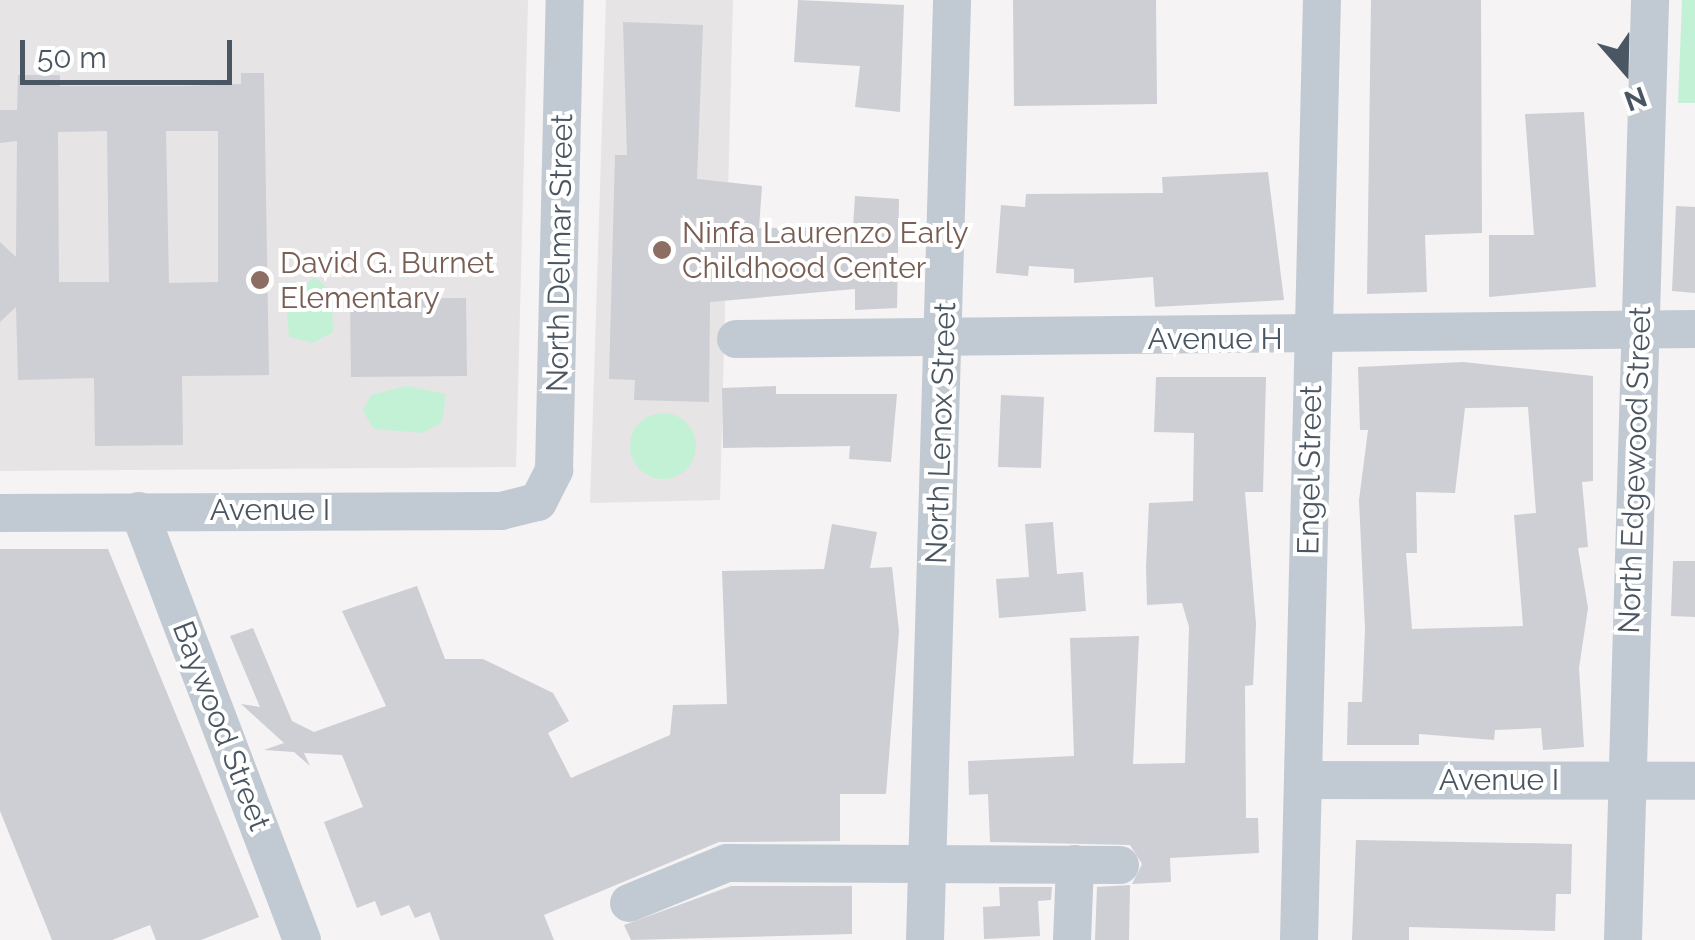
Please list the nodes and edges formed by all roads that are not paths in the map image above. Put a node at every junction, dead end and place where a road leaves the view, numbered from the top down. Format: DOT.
graph roads {
  1 [pos="566,0"];
  2 [pos="952,0"];
  3 [pos="1322,0"];
  4 [pos="1650,0"];
  5 [pos="1639,329"];
  6 [pos="1695,329"];
  7 [pos="1313,338"];
  8 [pos="736,339"];
  9 [pos="944,340"];
  10 [pos="538,502"];
  11 [pos="140,512"];
  12 [pos="0,513"];
  13 [pos="1303,780"];
  14 [pos="1627,780"];
  15 [pos="1695,781"];
  16 [pos="928,864"];
  17 [pos="1075,864"];
  18 [pos="1120,865"];
  19 [pos="630,903"];
  20 [pos="302,940"];
  21 [pos="925,940"];
  22 [pos="1072,940"];
  23 [pos="1299,940"];
  24 [pos="1623,940"];
  1 -- 10 [label="street, North Delmar Street"];
  2 -- 9 [label="street, North Lenox Street"];
  3 -- 7 [label="street, Engel Street"];
  4 -- 5 [label="street, North Edgewood Street"];
  5 -- 6 [label="street, Avenue H"];
  5 -- 7 [label="street, Avenue H"];
  5 -- 14 [label="street, North Edgewood Street"];
  7 -- 9 [label="street, Avenue H"];
  7 -- 13 [label="street, Engel Street"];
  8 -- 9 [label="street, Avenue H"];
  9 -- 16 [label="street, North Lenox Street"];
  10 -- 11 [label="street, Avenue I"];
  11 -- 12 [label="street, Avenue I"];
  11 -- 20 [label="street, Baywood Street"];
  13 -- 14 [label="street, Avenue I"];
  13 -- 23 [label="street, Engel Street"];
  14 -- 15 [label="street, Avenue I"];
  14 -- 24 [label="street, North Edgewood Street"];
  16 -- 17 [label="street"];
  16 -- 19 [label="street"];
  16 -- 21 [label="street, North Lenox Street"];
  17 -- 18 [label="street"];
  17 -- 22 [label="street"];
}
